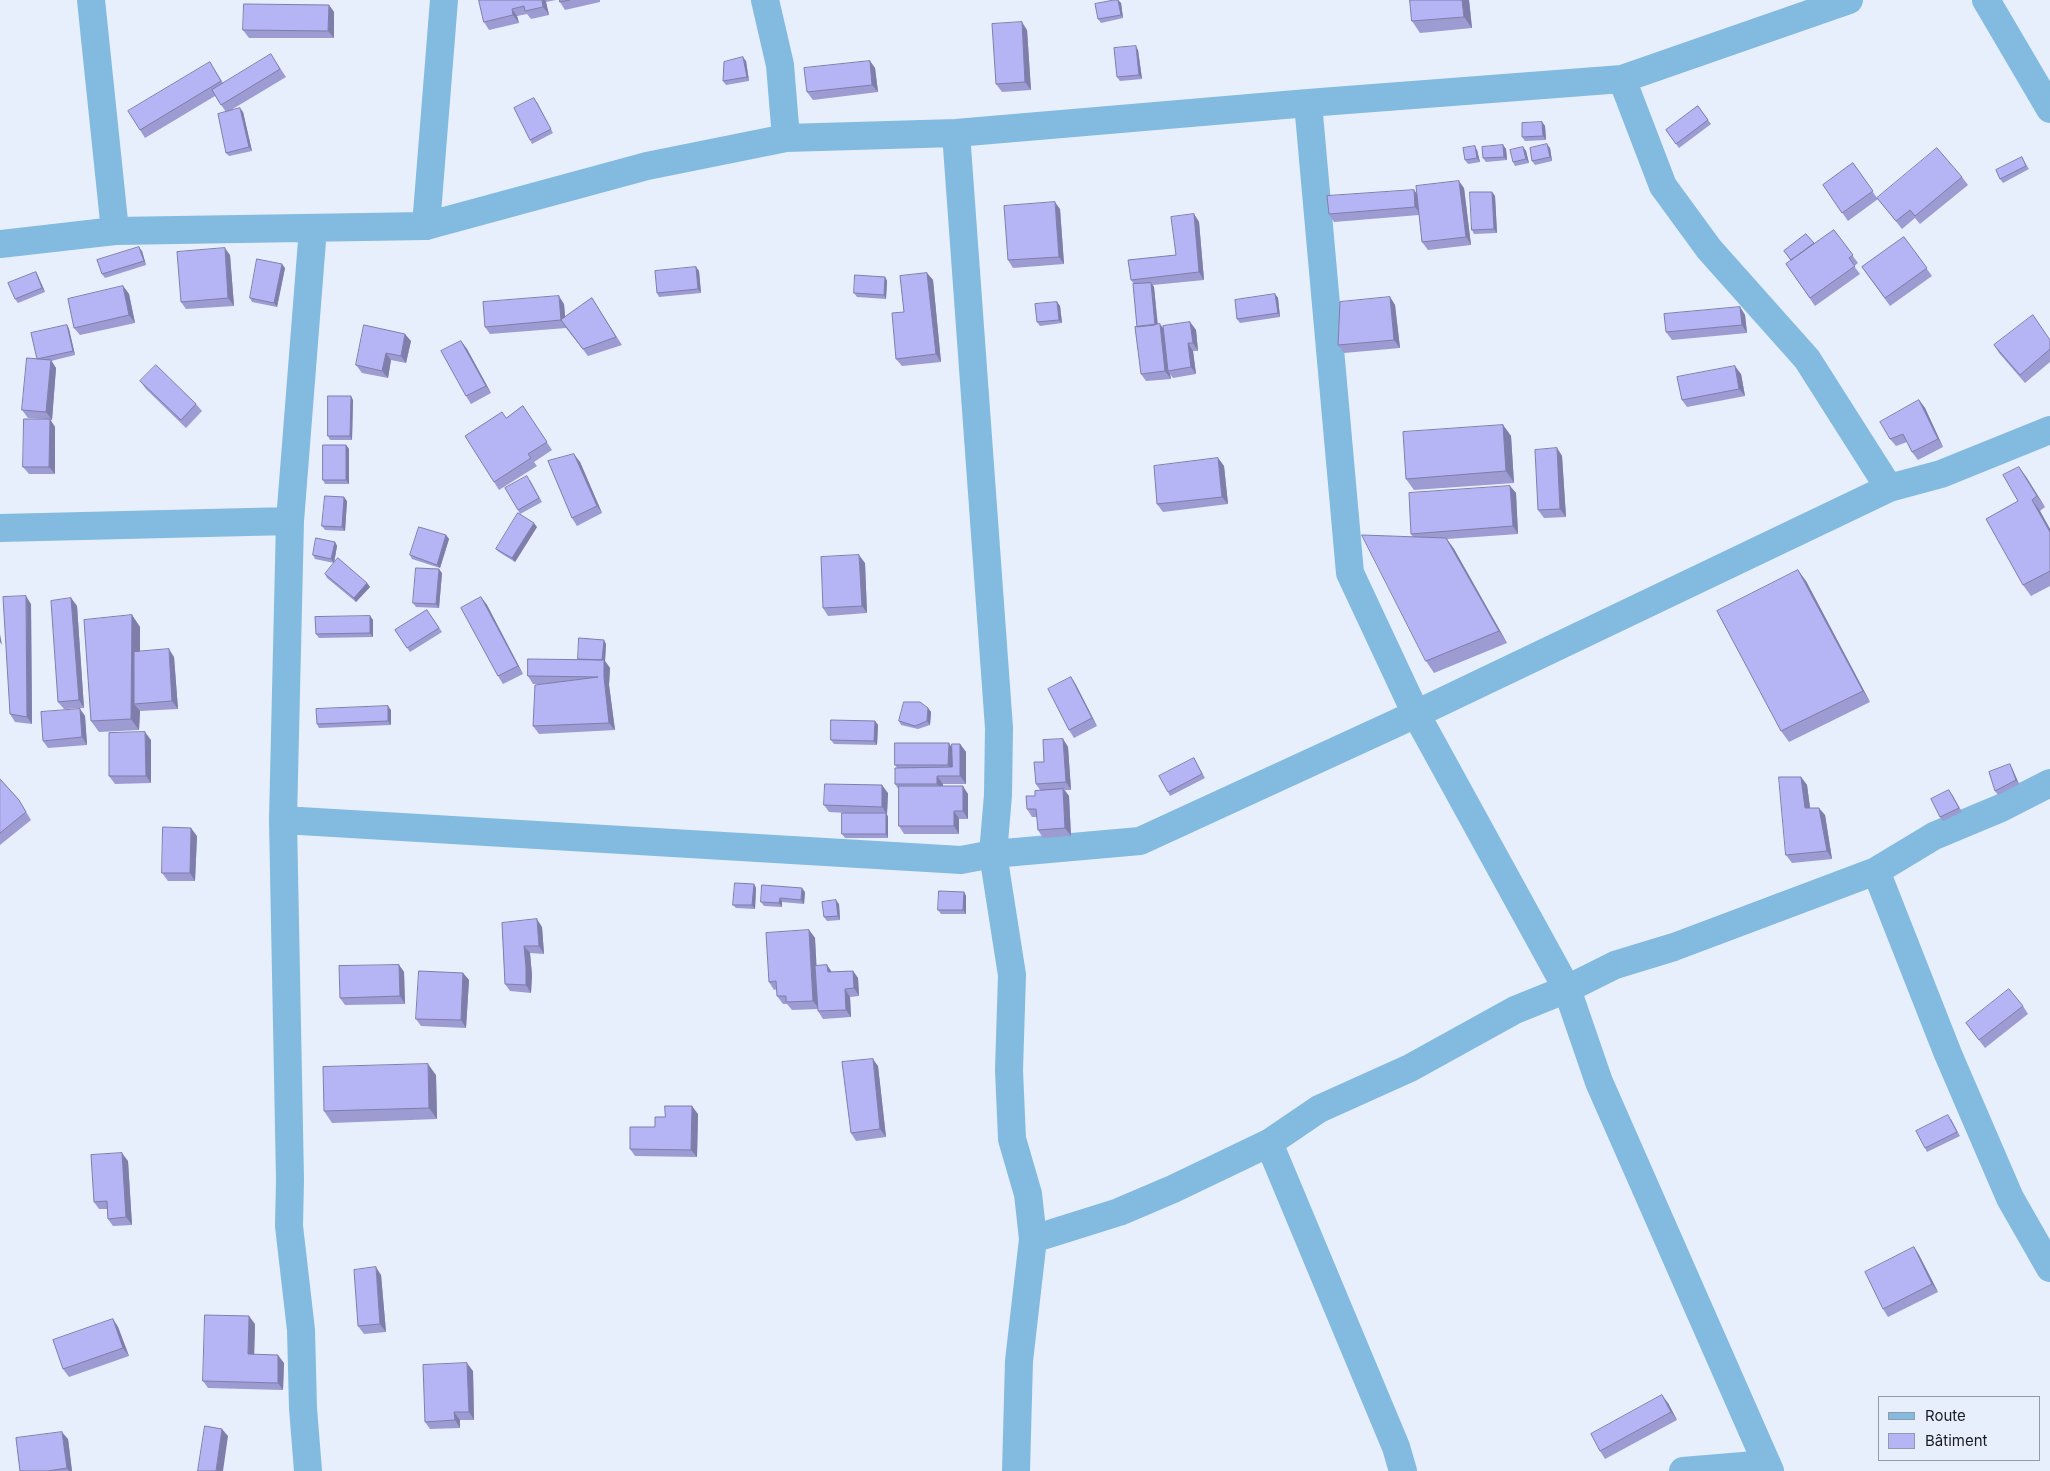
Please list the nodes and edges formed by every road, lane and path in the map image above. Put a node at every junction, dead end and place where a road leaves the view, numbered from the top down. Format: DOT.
graph roads {
  1 [pos="91,0"];
  2 [pos="444,0"];
  3 [pos="765,0"];
  4 [pos="1849,0"];
  5 [pos="1986,0"];
  6 [pos="1622,79"];
  7 [pos="1308,102"];
  8 [pos="2050,109"];
  9 [pos="956,133"];
  10 [pos="786,138"];
  11 [pos="426,226"];
  12 [pos="313,228"];
  13 [pos="115,231"];
  14 [pos="0,244"];
  15 [pos="2047,438"];
  16 [pos="1890,488"];
  17 [pos="290,521"];
  18 [pos="0,528"];
  19 [pos="1416,714"];
  20 [pos="2050,783"];
  21 [pos="283,820"];
  22 [pos="994,854"];
  23 [pos="1876,871"];
  24 [pos="1567,989"];
  25 [pos="1269,1143"];
  26 [pos="1033,1239"];
  27 [pos="2050,1268"];
  28 [pos="1768,1468"];
  29 [pos="308,1471"];
  30 [pos="1016,1471"];
  31 [pos="1403,1471"];
  32 [pos="1683,1471"];
  1 -- 13 [label="street"];
  2 -- 11 [label="street"];
  3 -- 10 [label="street"];
  4 -- 6 [label="street"];
  5 -- 8 [label="street"];
  6 -- 7 [label="street"];
  6 -- 16 [label="street"];
  7 -- 9 [label="street"];
  7 -- 19 [label="street"];
  9 -- 10 [label="street"];
  9 -- 22 [label="street"];
  10 -- 11 [label="street"];
  11 -- 12 [label="street"];
  12 -- 13 [label="street"];
  12 -- 17 [label="street"];
  13 -- 14 [label="street"];
  15 -- 16 [label="street"];
  16 -- 19 [label="street"];
  17 -- 18 [label="street"];
  17 -- 21 [label="street"];
  19 -- 22 [label="street"];
  19 -- 24 [label="street"];
  20 -- 23 [label="street"];
  21 -- 22 [label="street"];
  21 -- 29 [label="street"];
  22 -- 26 [label="street"];
  23 -- 24 [label="street"];
  23 -- 27 [label="street"];
  24 -- 25 [label="street"];
  24 -- 28 [label="street"];
  25 -- 26 [label="street"];
  25 -- 31 [label="street"];
  26 -- 30 [label="street"];
  28 -- 32 [label="street"];
}
